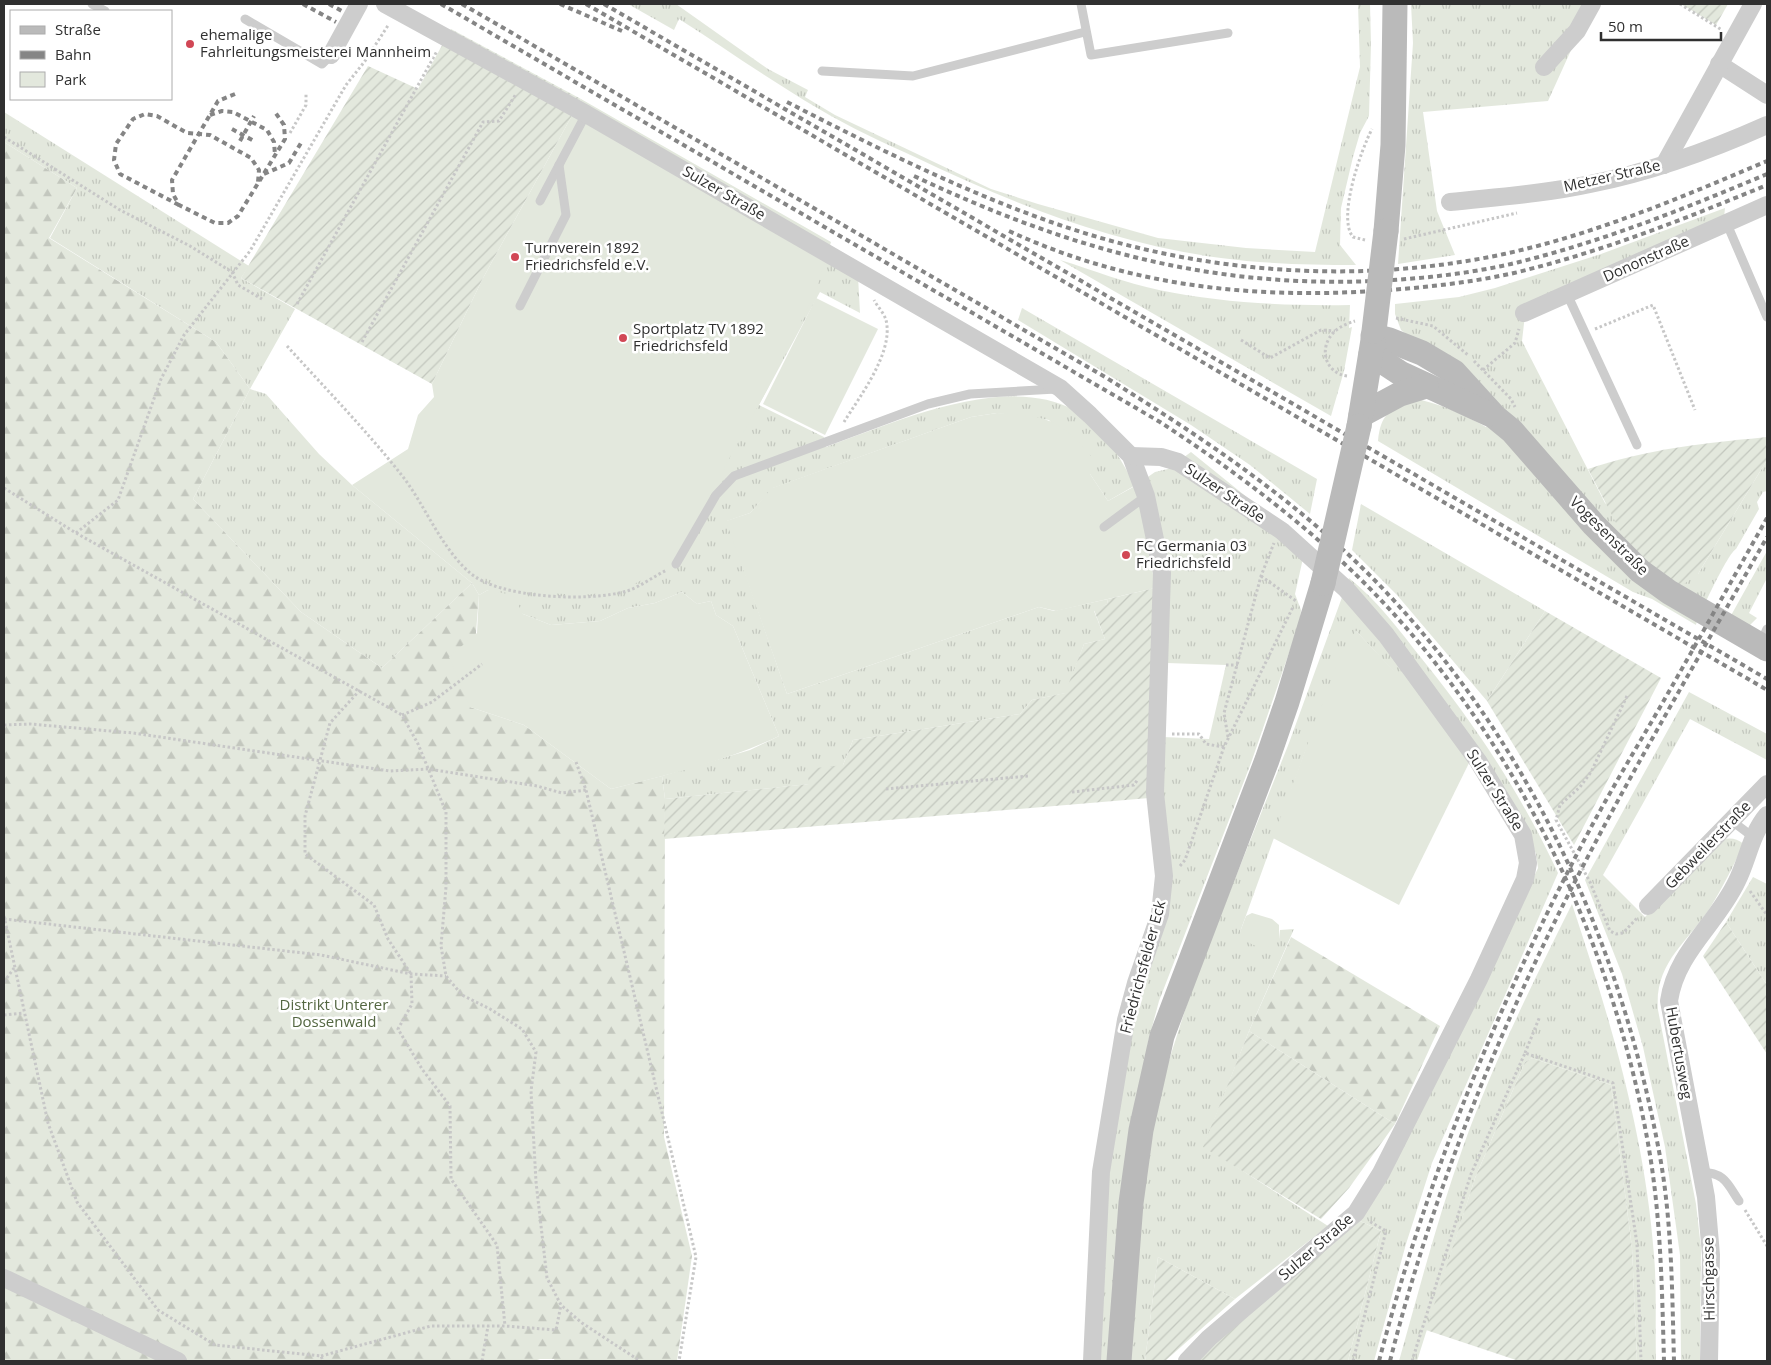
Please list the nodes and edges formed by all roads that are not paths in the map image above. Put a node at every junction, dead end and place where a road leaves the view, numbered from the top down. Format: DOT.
graph roads {
  1 [pos="92,4"];
  2 [pos="359,4"];
  3 [pos="1081,4"];
  4 [pos="1395,4"];
  5 [pos="1592,4"];
  6 [pos="1753,4"];
  7 [pos="391,7"];
  8 [pos="103,10"];
  9 [pos="245,20"];
  10 [pos="1086,32"];
  11 [pos="1228,33"];
  12 [pos="331,55"];
  13 [pos="1719,64"];
  14 [pos="1544,67"];
  15 [pos="822,71"];
  16 [pos="1767,94"];
  17 [pos="586,114"];
  18 [pos="1767,125"];
  19 [pos="559,165"];
  20 [pos="1664,165"];
  21 [pos="540,201"];
  22 [pos="1450,202"];
  23 [pos="1767,205"];
  24 [pos="1727,224"];
  25 [pos="1567,294"];
  26 [pos="520,306"];
  27 [pos="1524,313"];
  28 [pos="1767,317"];
  29 [pos="1373,341"];
  30 [pos="1426,386"];
  31 [pos="1060,388"];
  32 [pos="1495,417"];
  33 [pos="1360,421"];
  34 [pos="1637,445"];
  35 [pos="1131,456"];
  36 [pos="1146,496"];
  37 [pos="1104,527"];
  38 [pos="676,564"];
  39 [pos="1765,641"];
  40 [pos="1767,784"];
  41 [pos="1767,814"];
  42 [pos="1732,821"];
  43 [pos="1753,837"];
  44 [pos="1648,906"];
  45 [pos="1701,1172"];
  46 [pos="1706,1198"];
  47 [pos="1739,1201"];
  48 [pos="4,1278"];
  49 [pos="178,1361"];
  50 [pos="1092,1361"];
  51 [pos="1119,1361"];
  52 [pos="1187,1361"];
  53 [pos="1709,1361"];
  1 -- 8 [label="lane"];
  2 -- 12 [label="street"];
  3 -- 10 [label="lane"];
  4 -- 29 [label="main road, bridge"];
  5 -- 14 [label="street"];
  6 -- 13 [label="street"];
  7 -- 17 [label="street, Sulzer Straße"];
  9 -- 12 [label="lane"];
  10 -- 11 [label="lane"];
  10 -- 15 [label="lane"];
  13 -- 16 [label="street"];
  13 -- 20 [label="street"];
  17 -- 19 [label="lane"];
  17 -- 31 [label="street, Sulzer Straße"];
  18 -- 20 [label="street, Metzer Straße"];
  19 -- 21 [label="lane"];
  19 -- 26 [label="lane"];
  20 -- 22 [label="street, Metzer Straße"];
  23 -- 24 [label="street, Dononstraße"];
  24 -- 25 [label="street, Dononstraße"];
  24 -- 28 [label="lane"];
  25 -- 27 [label="street, Dononstraße"];
  25 -- 34 [label="lane"];
  29 -- 30 [label="main road, Vogesenstraße"];
  29 -- 32 [label="main road, Vogesenstraße"];
  29 -- 33 [label="main road"];
  30 -- 32 [label="main road, Vogesenstraße"];
  30 -- 33 [label="main road"];
  31 -- 35 [label="street, Sulzer Straße"];
  31 -- 38 [label="lane"];
  32 -- 39 [label="main road, Vogesenstraße"];
  33 -- 51 [label="main road, bridge"];
  35 -- 36 [label="street, Friedrichsfelder Eck"];
  35 -- 52 [label="street, Sulzer Straße"];
  36 -- 37 [label="lane"];
  36 -- 50 [label="street, Friedrichsfelder Eck"];
  40 -- 42 [label="street, Gebweilerstraße"];
  41 -- 43 [label="street, Hubertusweg"];
  42 -- 43 [label="lane"];
  42 -- 44 [label="street, Gebweilerstraße"];
  43 -- 45 [label="street, Hubertusweg"];
  45 -- 46 [label="street, Hubertusweg"];
  45 -- 47 [label="lane"];
  46 -- 53 [label="street, Hirschgasse"];
  48 -- 49 [label="street"];
}
